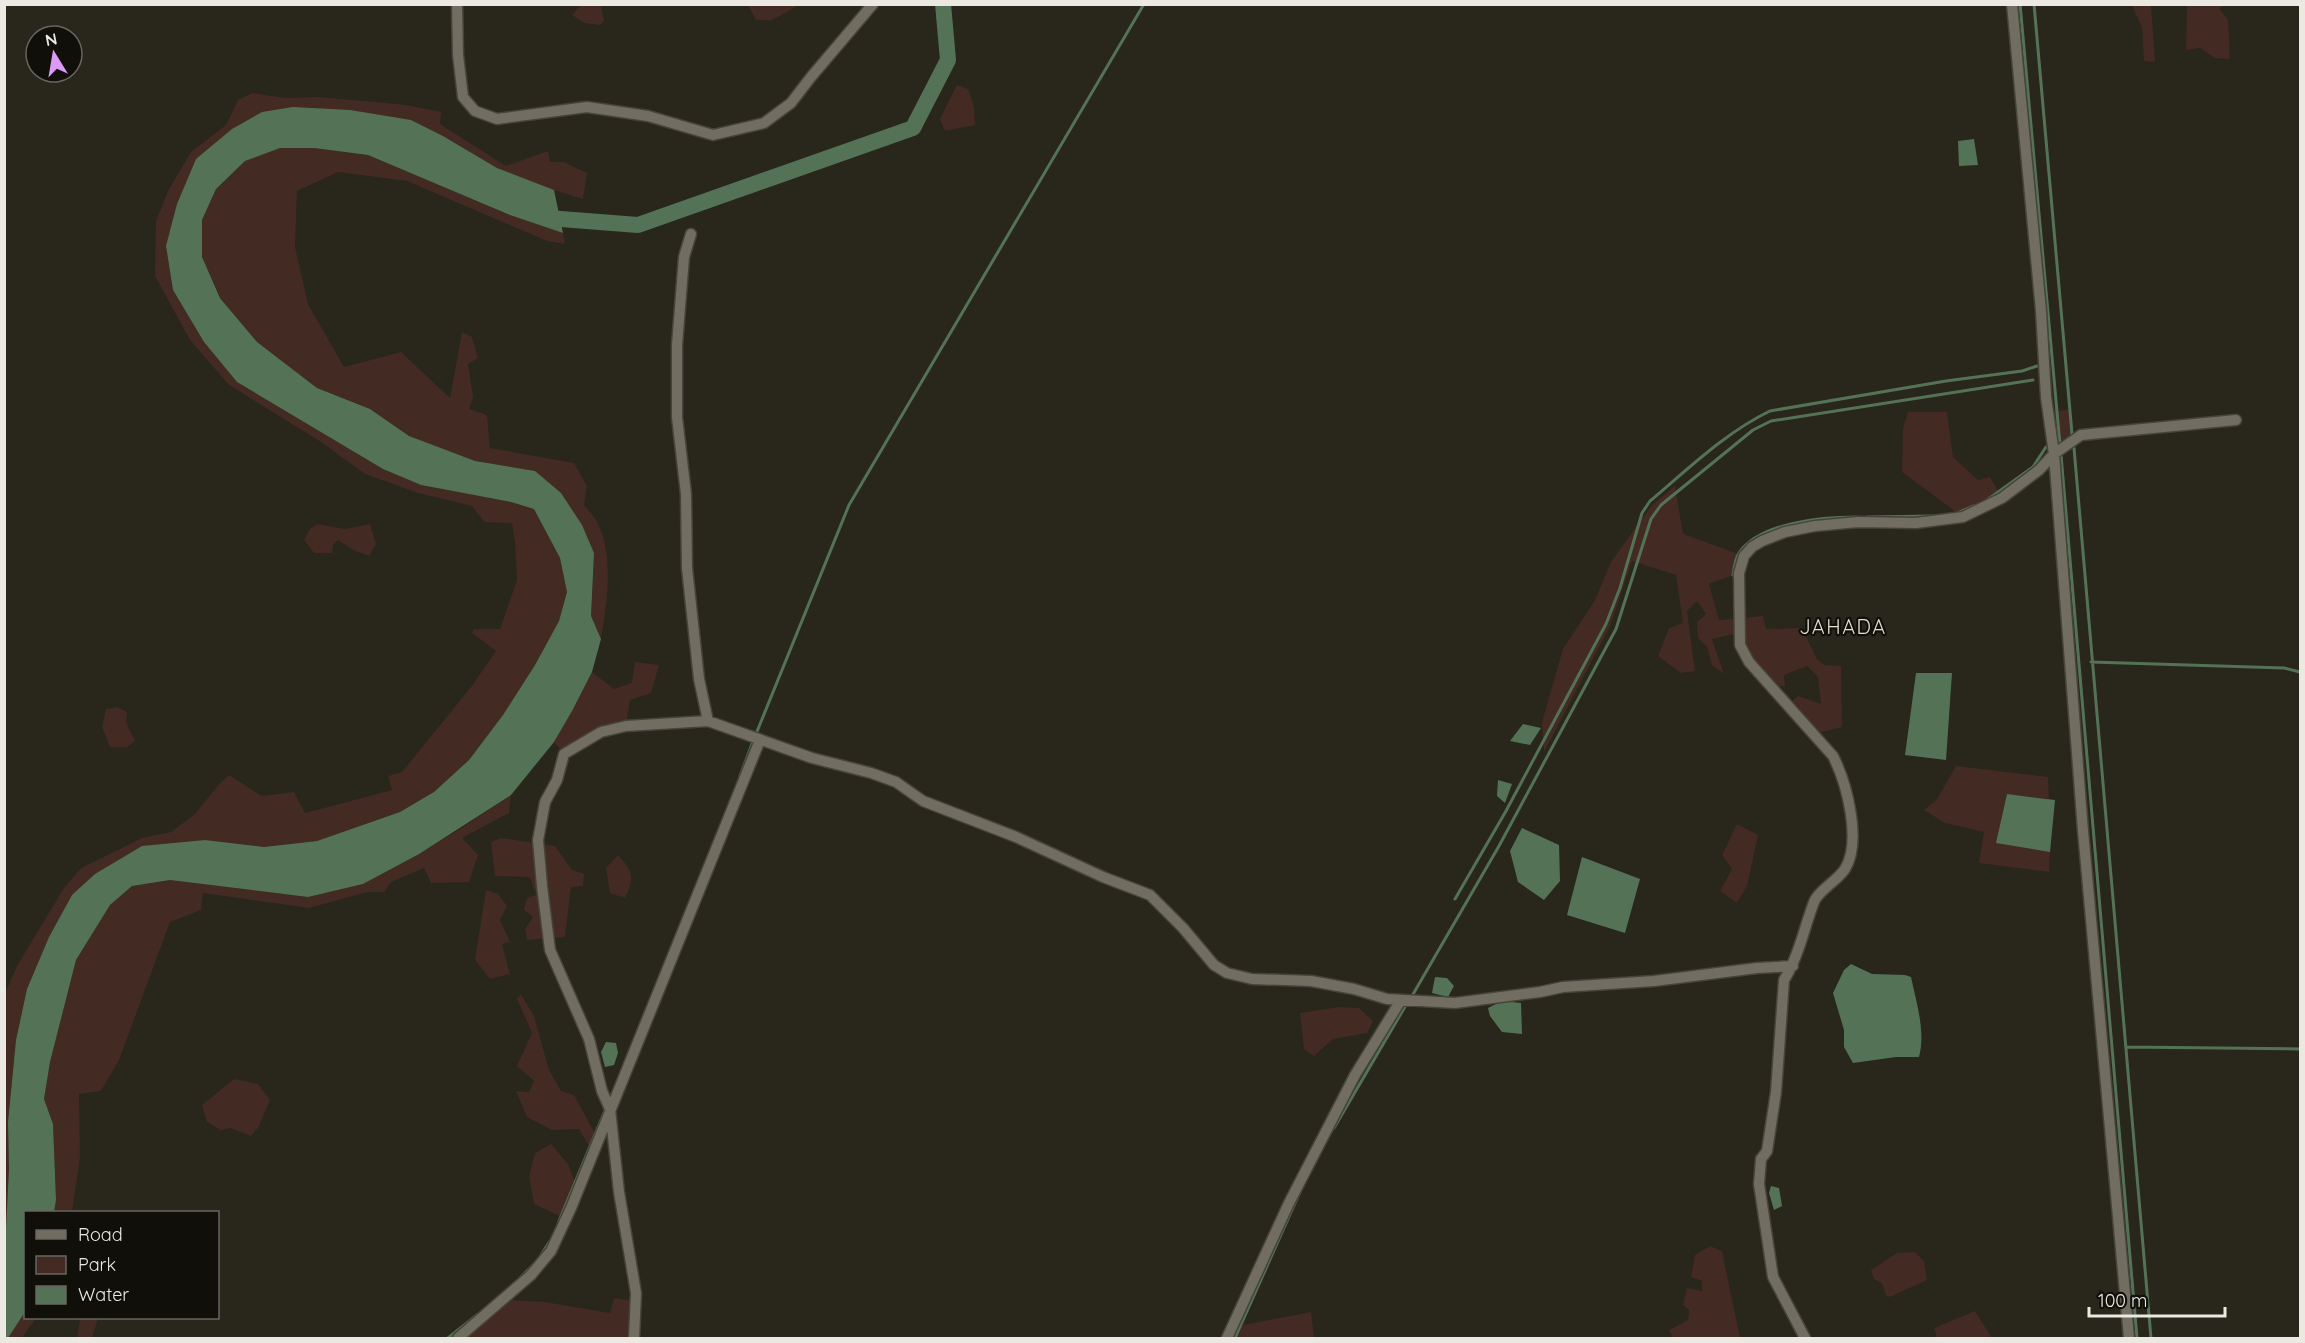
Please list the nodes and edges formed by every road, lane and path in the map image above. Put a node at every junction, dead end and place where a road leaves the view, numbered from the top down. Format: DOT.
graph roads {
  1 [pos="457,4"];
  2 [pos="873,4"];
  3 [pos="2012,4"];
  4 [pos="691,234"];
  5 [pos="2236,420"];
  6 [pos="2054,454"];
  7 [pos="708,721"];
  8 [pos="760,740"];
  9 [pos="1793,966"];
  10 [pos="1401,1000"];
  11 [pos="610,1109"];
  12 [pos="458,1338"];
  13 [pos="634,1338"];
  14 [pos="1227,1338"];
  15 [pos="1805,1338"];
  16 [pos="2129,1338"];
  1 -- 2 [label="street"];
  3 -- 6 [label="street"];
  4 -- 7 [label="street"];
  5 -- 6 [label="street"];
  6 -- 9 [label="street"];
  6 -- 16 [label="street"];
  7 -- 8 [label="street"];
  7 -- 11 [label="street"];
  8 -- 10 [label="street"];
  8 -- 11 [label="street"];
  9 -- 10 [label="street"];
  9 -- 15 [label="street"];
  10 -- 14 [label="street"];
  11 -- 12 [label="street"];
  11 -- 13 [label="street"];
}
